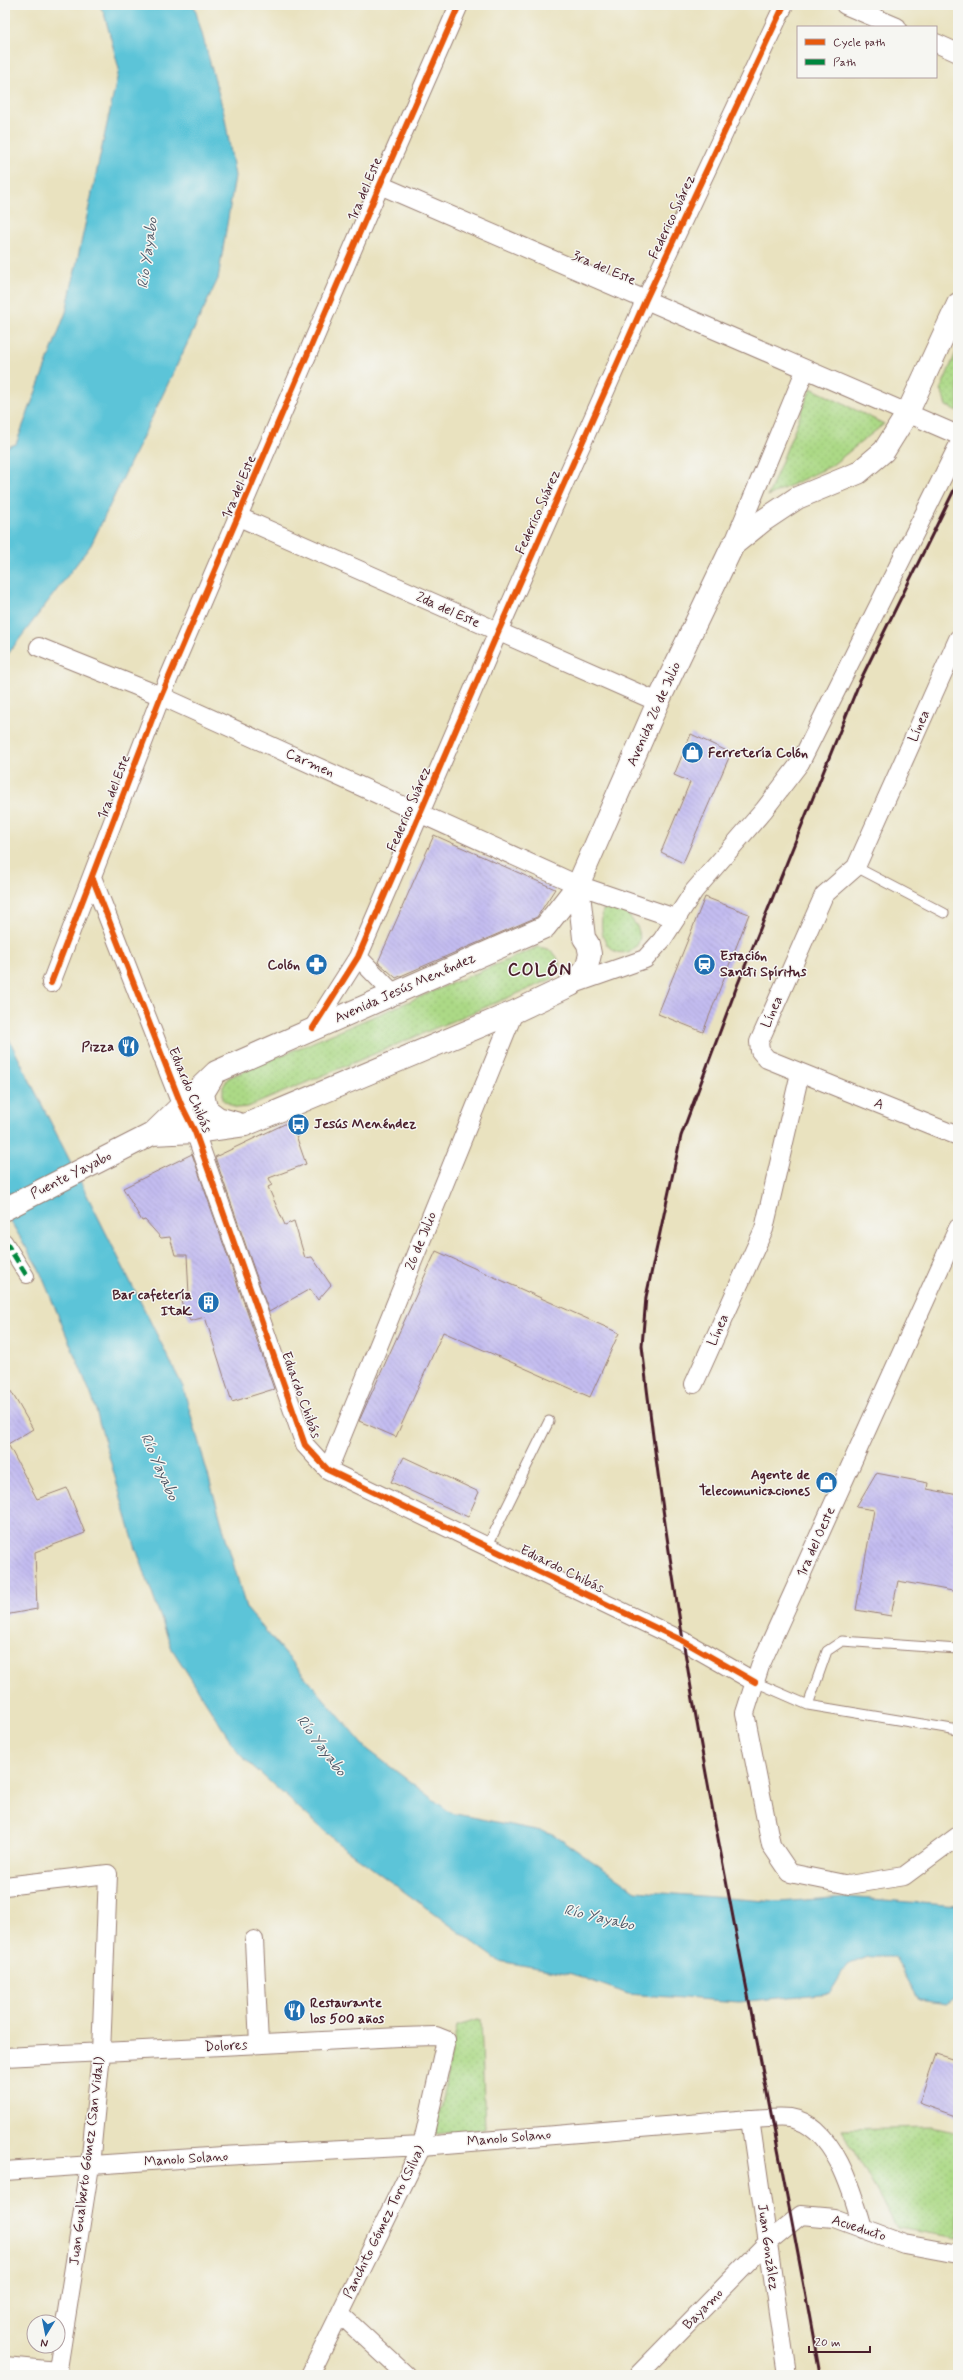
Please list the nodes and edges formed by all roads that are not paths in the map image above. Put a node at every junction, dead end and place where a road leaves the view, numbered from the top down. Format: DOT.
graph roads {
  1 [pos="459,5"];
  2 [pos="784,5"];
  3 [pos="845,5"];
  4 [pos="895,26"];
  5 [pos="937,43"];
  6 [pos="958,53"];
  7 [pos="380,185"];
  8 [pos="646,300"];
  9 [pos="958,304"];
  10 [pos="805,371"];
  11 [pos="907,414"];
  12 [pos="958,435"];
  13 [pos="958,446"];
  14 [pos="239,517"];
  15 [pos="733,545"];
  16 [pos="498,632"];
  17 [pos="958,639"];
  18 [pos="39,647"];
  19 [pos="161,696"];
  20 [pos="658,702"];
  21 [pos="420,812"];
  22 [pos="856,867"];
  23 [pos="92,877"];
  24 [pos="578,885"];
  25 [pos="944,913"];
  26 [pos="675,918"];
  27 [pos="545,927"];
  28 [pos="584,938"];
  29 [pos="358,957"];
  30 [pos="51,983"];
  31 [pos="571,985"];
  32 [pos="392,993"];
  33 [pos="514,1012"];
  34 [pos="313,1028"];
  35 [pos="216,1072"];
  36 [pos="800,1073"];
  37 [pos="181,1104"];
  38 [pos="246,1125"];
  39 [pos="195,1132"];
  40 [pos="958,1136"];
  41 [pos="145,1138"];
  42 [pos="5,1209"];
  43 [pos="958,1228"];
  44 [pos="5,1241"];
  45 [pos="27,1276"];
  46 [pos="694,1384"];
  47 [pos="549,1421"];
  48 [pos="328,1470"];
  49 [pos="487,1547"];
  50 [pos="958,1649"];
  51 [pos="755,1682"];
  52 [pos="808,1705"];
  53 [pos="958,1730"];
  54 [pos="958,1836"];
  55 [pos="5,1886"];
  56 [pos="254,1940"];
  57 [pos="446,2040"];
  58 [pos="258,2044"];
  59 [pos="102,2053"];
  60 [pos="5,2057"];
  61 [pos="750,2119"];
  62 [pos="422,2146"];
  63 [pos="90,2166"];
  64 [pos="5,2172"];
  65 [pos="863,2229"];
  66 [pos="768,2242"];
  67 [pos="958,2254"];
  68 [pos="340,2314"];
  69 [pos="5,2366"];
  70 [pos="57,2373"];
  71 [pos="310,2375"];
  72 [pos="406,2375"];
  73 [pos="638,2375"];
  74 [pos="787,2375"];
  1 -- 7 [label="street, 1ra del Este"];
  2 -- 8 [label="street, Federico Suárez"];
  3 -- 4 [label="street"];
  5 -- 6 [label="street"];
  7 -- 8 [label="street, 3ra del Este"];
  7 -- 14 [label="street, 1ra del Este"];
  8 -- 10 [label="street, 3ra del Este"];
  8 -- 16 [label="street, Federico Suárez"];
  9 -- 11 [label="main road, Avenida 26 de Julio"];
  10 -- 11 [label="street, 3ra del Este"];
  10 -- 15 [label="street, Avenida 26 de Julio"];
  11 -- 12 [label="street, 3ra del Este"];
  11 -- 15 [label="main road, Avenida 26 de Julio"];
  13 -- 26 [label="street"];
  14 -- 16 [label="street, 2da del Este"];
  14 -- 19 [label="street, 1ra del Este"];
  15 -- 20 [label="main road, Avenida 26 de Julio"];
  16 -- 20 [label="street, 2da del Este"];
  16 -- 21 [label="street, Federico Suárez"];
  17 -- 22 [label="street, Línea"];
  18 -- 19 [label="street, Carmen"];
  19 -- 21 [label="street, Carmen"];
  19 -- 23 [label="street, 1ra del Este"];
  20 -- 24 [label="main road, Avenida 26 de Julio"];
  21 -- 24 [label="street, Carmen"];
  21 -- 29 [label="street, Federico Suárez"];
  22 -- 25 [label="lane"];
  22 -- 36 [label="street, Línea"];
  23 -- 30 [label="street, 1ra del Este"];
  23 -- 37 [label="street, Eduardo Chibás"];
  24 -- 26 [label="street"];
  24 -- 27 [label="main road, Avenida 26 de Julio"];
  24 -- 28 [label="main road"];
  26 -- 31 [label="street"];
  27 -- 28 [label="main road"];
  27 -- 32 [label="main road, Avenida Jesús Menéndez"];
  28 -- 31 [label="main road"];
  29 -- 32 [label="street"];
  29 -- 34 [label="street, Federico Suárez"];
  31 -- 33 [label="main road"];
  32 -- 34 [label="main road, Avenida Jesús Menéndez"];
  33 -- 38 [label="main road"];
  33 -- 48 [label="street, 26 de Julio"];
  34 -- 35 [label="main road, Avenida Jesús Menéndez"];
  35 -- 37 [label="main road, Avenida Jesús Menéndez"];
  35 -- 38 [label="main road"];
  36 -- 40 [label="street, A"];
  36 -- 46 [label="street, Línea"];
  37 -- 39 [label="street, Eduardo Chibás"];
  37 -- 41 [label="main road, Avenida Jesús Menéndez"];
  38 -- 39 [label="main road"];
  39 -- 41 [label="main road"];
  39 -- 48 [label="street, Eduardo Chibás"];
  41 -- 42 [label="main road, Puente Yayabo"];
  43 -- 51 [label="street, 1ra del Oeste"];
  44 -- 45 [label="street"];
  47 -- 49 [label="lane"];
  48 -- 49 [label="street, Eduardo Chibás"];
  49 -- 51 [label="street, Eduardo Chibás"];
  50 -- 52 [label="lane"];
  51 -- 52 [label="lane"];
  51 -- 54 [label="street, 1ra del Oeste"];
  52 -- 53 [label="lane"];
  55 -- 59 [label="street, Juan Gualberto Gómez (San Vidal)"];
  56 -- 58 [label="street"];
  57 -- 58 [label="street, Dolores"];
  57 -- 62 [label="street, Panchito Gómez Toro (Silva)"];
  58 -- 59 [label="street, Dolores"];
  59 -- 60 [label="street, Dolores"];
  59 -- 63 [label="street, Juan Gualberto Gómez (San Vidal)"];
  61 -- 62 [label="street, Manolo Solano"];
  61 -- 65 [label="street, Manolo Solano"];
  61 -- 66 [label="street, Juan González"];
  62 -- 63 [label="street, Manolo Solano"];
  62 -- 68 [label="street, Panchito Gómez Toro (Silva)"];
  63 -- 64 [label="street, Manolo Solano"];
  63 -- 70 [label="street, Juan Gualberto Gómez (San Vidal)"];
  65 -- 66 [label="street, Acueducto"];
  65 -- 67 [label="street, Acueducto"];
  66 -- 73 [label="street, Bayamo"];
  66 -- 74 [label="street, Juan González"];
  68 -- 71 [label="street, Panchito Gómez Toro (Silva)"];
  68 -- 72 [label="street"];
  69 -- 70 [label="street"];
}
